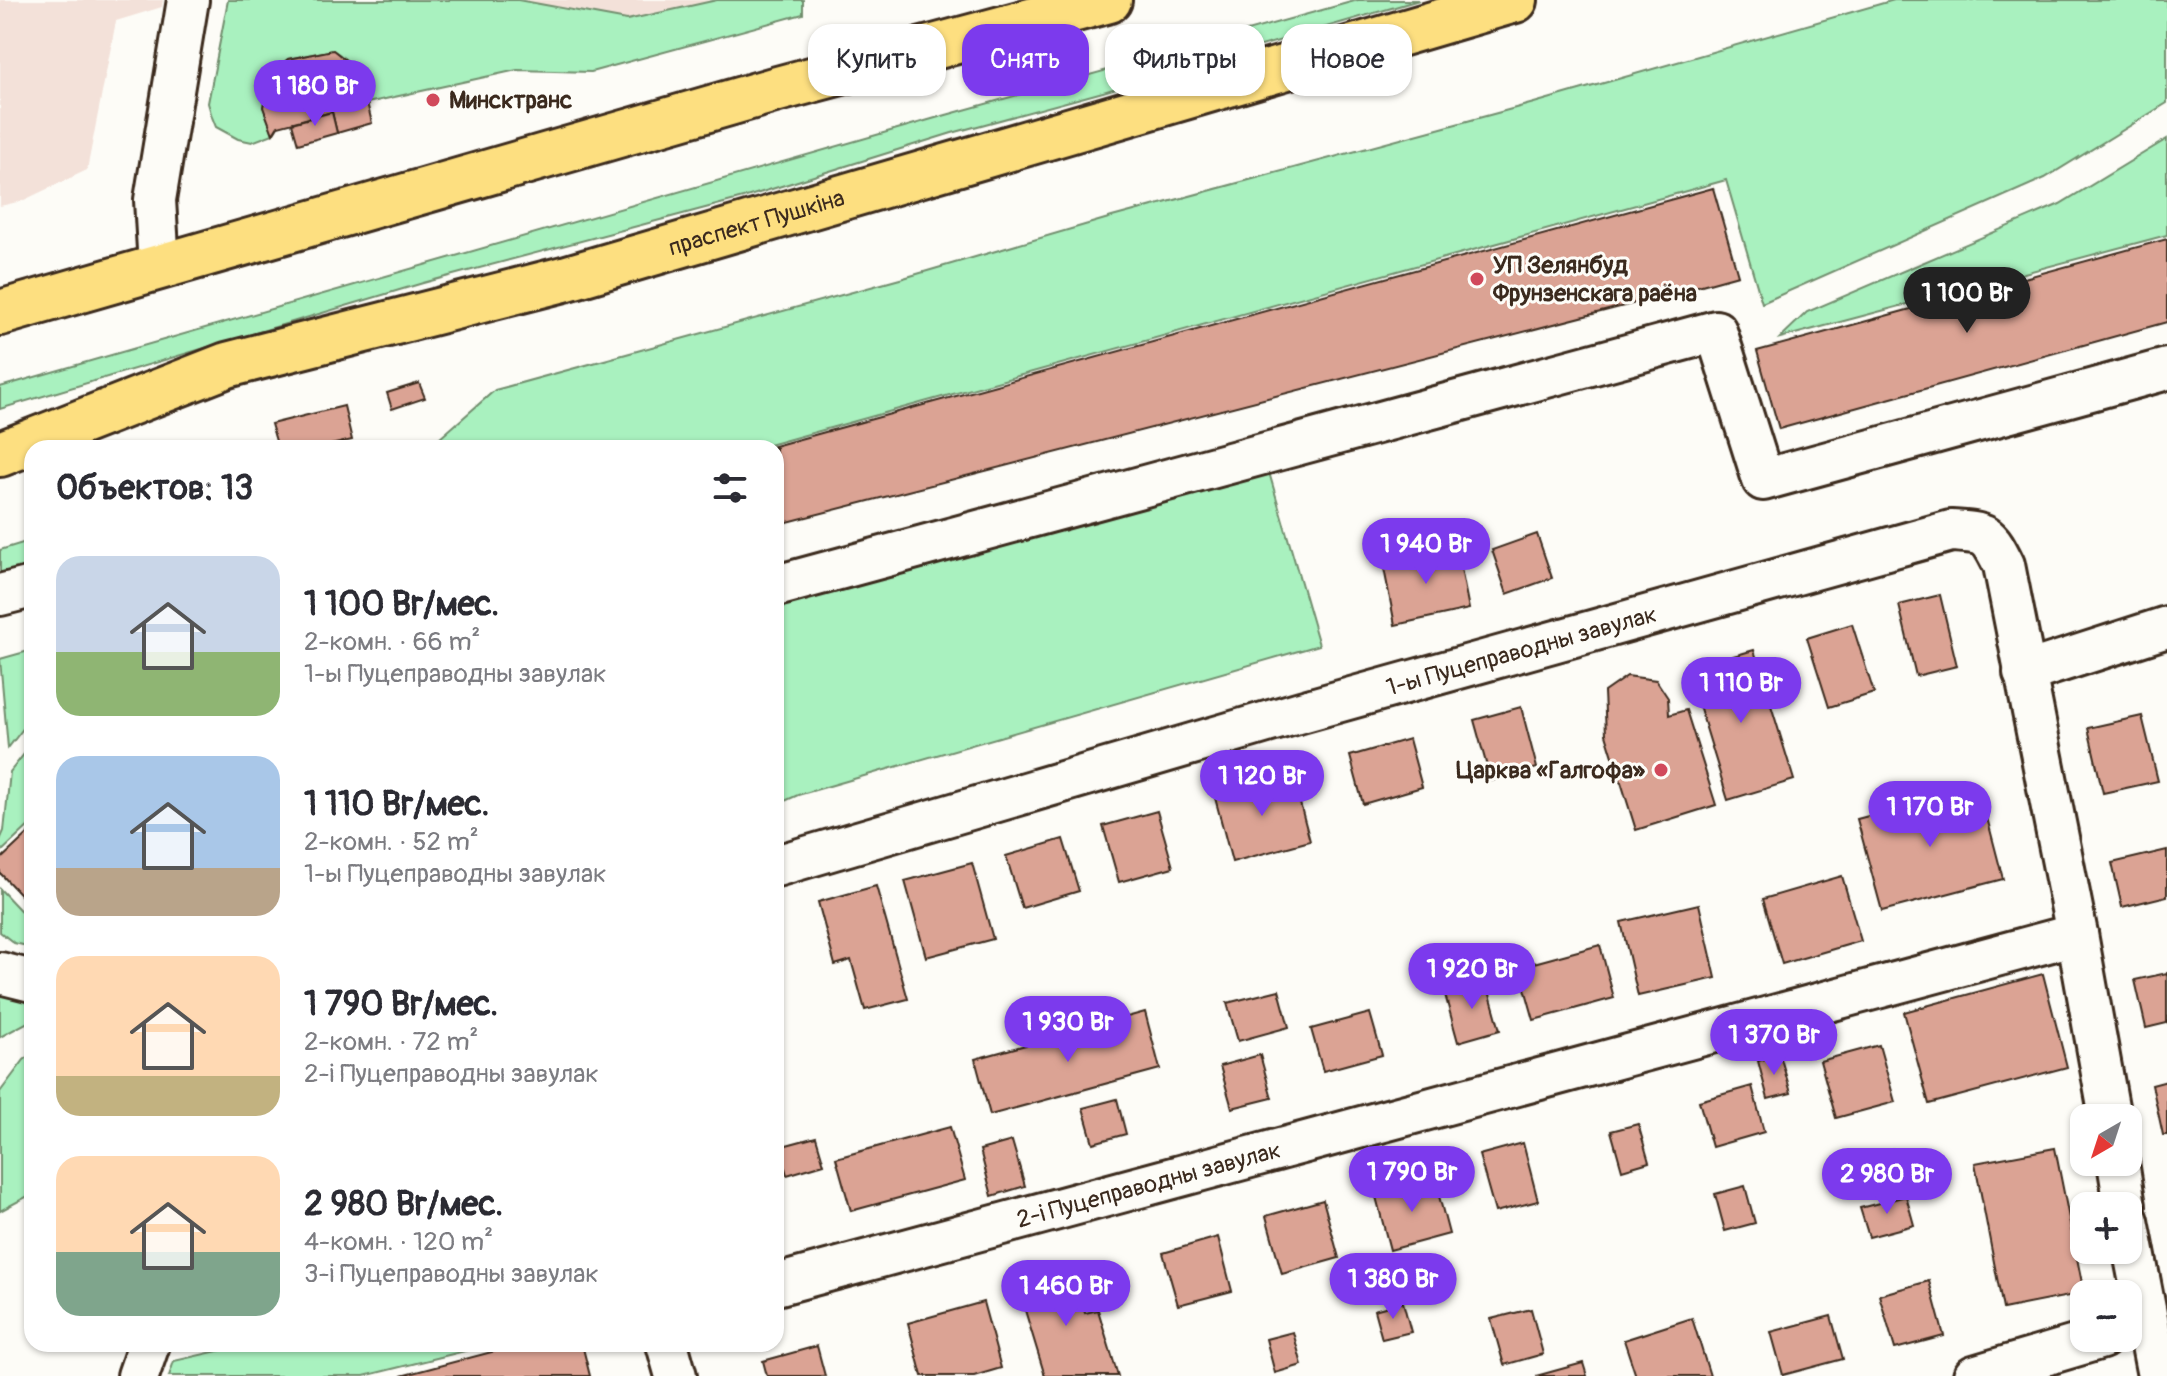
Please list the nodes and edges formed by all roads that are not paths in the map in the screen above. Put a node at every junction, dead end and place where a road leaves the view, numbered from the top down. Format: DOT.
graph roads {
  1 [pos="188,0"];
  2 [pos="1109,0"];
  3 [pos="1515,0"];
  4 [pos="159,266"];
  5 [pos="0,313"];
  6 [pos="2167,369"];
  7 [pos="36,440"];
  8 [pos="24,445"];
  9 [pos="0,454"];
  10 [pos="784,584"];
  11 [pos="24,589"];
  12 [pos="0,595"];
  13 [pos="2167,627"];
  14 [pos="2024,673"];
  15 [pos="784,864"];
  16 [pos="2077,934"];
  17 [pos="0,973"];
  18 [pos="24,979"];
  19 [pos="2107,1104"];
  20 [pos="2136,1264"];
  21 [pos="784,1283"];
  22 [pos="2147,1325"];
  23 [pos="2070,1348"];
  24 [pos="146,1352"];
  25 [pos="669,1352"];
  26 [pos="138,1376"];
  27 [pos="676,1376"];
  28 [pos="1974,1376"];
  29 [pos="2158,1376"];
  1 -- 4 [label="street"];
  2 -- 4 [label="main road"];
  3 -- 7 [label="main road, праспект Пушкіна"];
  4 -- 5 [label="main road"];
  6 -- 10 [label="street"];
  8 -- 9 [label="main road, праспект Пушкіна"];
  11 -- 12 [label="street"];
  13 -- 14 [label="street"];
  14 -- 15 [label="street, 1-ы Пуцеправодны завулак"];
  14 -- 16 [label="street, 1-ы Пуцеправодны завулак"];
  16 -- 19 [label="street, 1-ы Пуцеправодны завулак"];
  16 -- 21 [label="street, 2-і Пуцеправодны завулак"];
  17 -- 18 [label="street"];
  20 -- 22 [label="street"];
  22 -- 29 [label="street"];
  23 -- 28 [label="street"];
  24 -- 26 [label="street"];
  25 -- 27 [label="street"];
}
